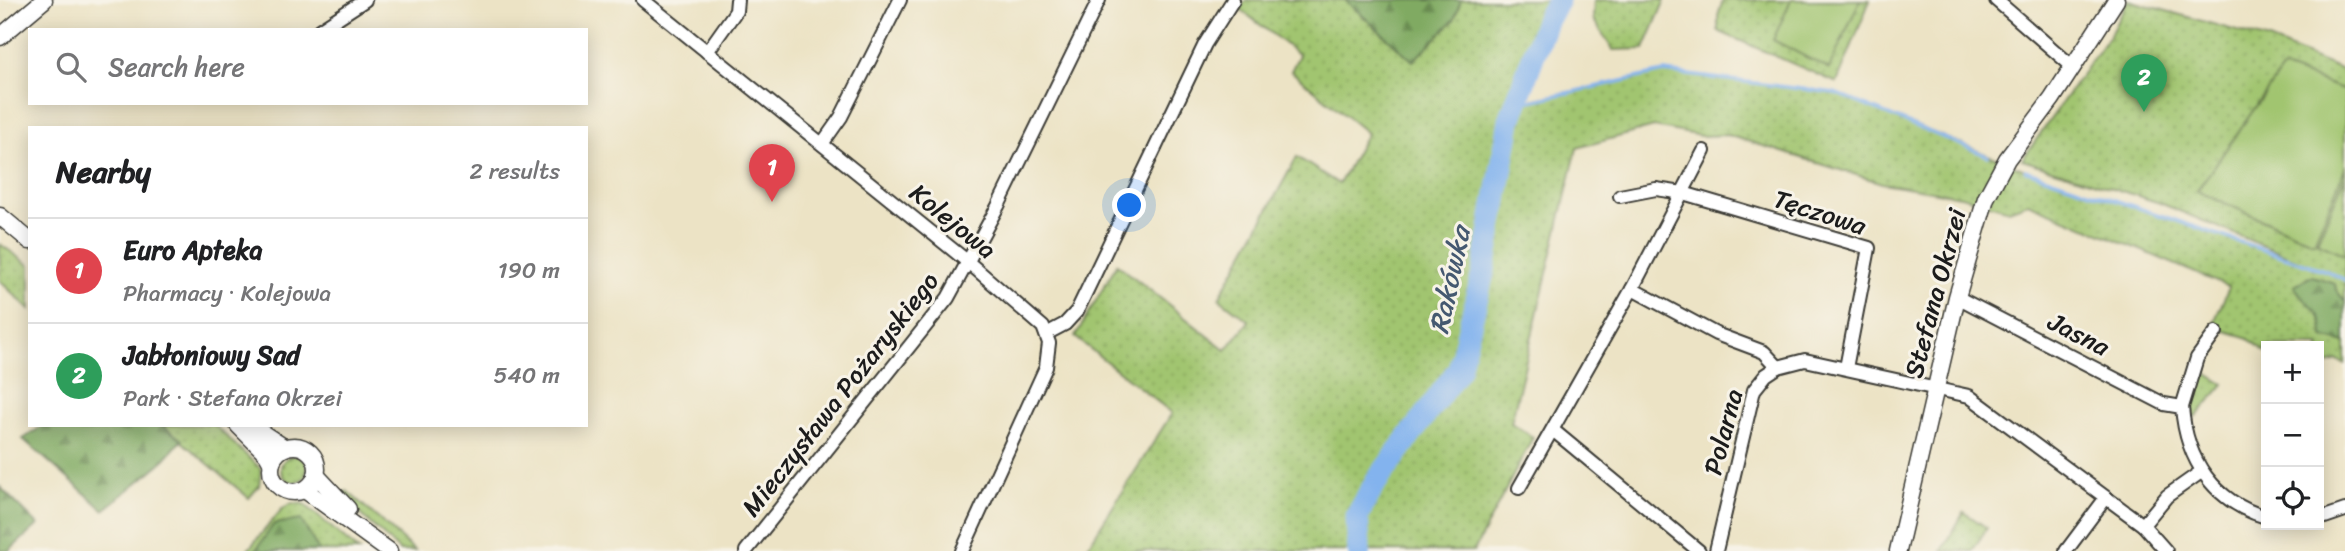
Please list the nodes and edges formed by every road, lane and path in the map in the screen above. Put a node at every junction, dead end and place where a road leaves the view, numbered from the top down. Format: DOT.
graph roads {
  1 [pos="44,0"];
  2 [pos="365,0"];
  3 [pos="643,0"];
  4 [pos="737,0"];
  5 [pos="900,0"];
  6 [pos="1099,0"];
  7 [pos="1233,0"];
  8 [pos="1996,0"];
  9 [pos="2116,0"];
  10 [pos="322,28"];
  11 [pos="3,34"];
  12 [pos="707,52"];
  13 [pos="2073,67"];
  14 [pos="822,144"];
  15 [pos="1704,151"];
  16 [pos="1683,193"];
  17 [pos="1620,196"];
  18 [pos="0,216"];
  19 [pos="28,239"];
  20 [pos="968,262"];
  21 [pos="1632,289"];
  22 [pos="1957,297"];
  23 [pos="2216,332"];
  24 [pos="1046,334"];
  25 [pos="1778,367"];
  26 [pos="1846,368"];
  27 [pos="1935,388"];
  28 [pos="2182,407"];
  29 [pos="240,427"];
  30 [pos="253,427"];
  31 [pos="1554,431"];
  32 [pos="285,448"];
  33 [pos="272,463"];
  34 [pos="2201,471"];
  35 [pos="316,475"];
  36 [pos="1520,488"];
  37 [pos="305,489"];
  38 [pos="2105,499"];
  39 [pos="2345,510"];
  40 [pos="2261,515"];
  41 [pos="2324,517"];
  42 [pos="2143,525"];
  43 [pos="370,534"];
  44 [pos="389,551"];
  45 [pos="746,551"];
  46 [pos="962,551"];
  47 [pos="1699,551"];
  48 [pos="1716,551"];
  49 [pos="1898,551"];
  50 [pos="2066,551"];
  51 [pos="2166,551"];
  1 -- 11 [label="street"];
  2 -- 10 [label="street"];
  3 -- 12 [label="street, Kolejowa"];
  4 -- 12 [label="street"];
  5 -- 14 [label="street"];
  6 -- 20 [label="street, Mieczysława Pożaryskiego"];
  7 -- 24 [label="street"];
  8 -- 13 [label="street"];
  9 -- 13 [label="street, Stefana Okrzei"];
  12 -- 14 [label="street, Kolejowa"];
  13 -- 22 [label="street, Stefana Okrzei"];
  14 -- 20 [label="street, Kolejowa"];
  15 -- 16 [label="street"];
  16 -- 17 [label="street, Tęczowa"];
  16 -- 21 [label="street"];
  16 -- 26 [label="street, Tęczowa"];
  18 -- 19 [label="street"];
  20 -- 24 [label="street, Kolejowa"];
  20 -- 45 [label="street, Mieczysława Pożaryskiego"];
  21 -- 25 [label="street"];
  21 -- 31 [label="street"];
  22 -- 27 [label="street, Stefana Okrzei"];
  22 -- 28 [label="street, Jasna"];
  23 -- 28 [label="street"];
  24 -- 46 [label="street"];
  25 -- 26 [label="street, Polarna"];
  25 -- 48 [label="street, Polarna"];
  26 -- 27 [label="street, Polarna"];
  27 -- 38 [label="street, Polarna"];
  27 -- 49 [label="street, Stefana Okrzei"];
  28 -- 34 [label="street"];
  29 -- 33 [label="street"];
  30 -- 32 [label="street"];
  31 -- 36 [label="street"];
  31 -- 47 [label="street"];
  32 -- 33 [label="street"];
  32 -- 35 [label="street"];
  33 -- 37 [label="street"];
  34 -- 40 [label="street"];
  34 -- 42 [label="street"];
  35 -- 37 [label="street"];
  35 -- 43 [label="street"];
  37 -- 43 [label="street"];
  38 -- 42 [label="street, Polarna"];
  38 -- 50 [label="street"];
  39 -- 41 [label="street"];
  42 -- 51 [label="street, Polarna"];
  43 -- 44 [label="street"];
}
